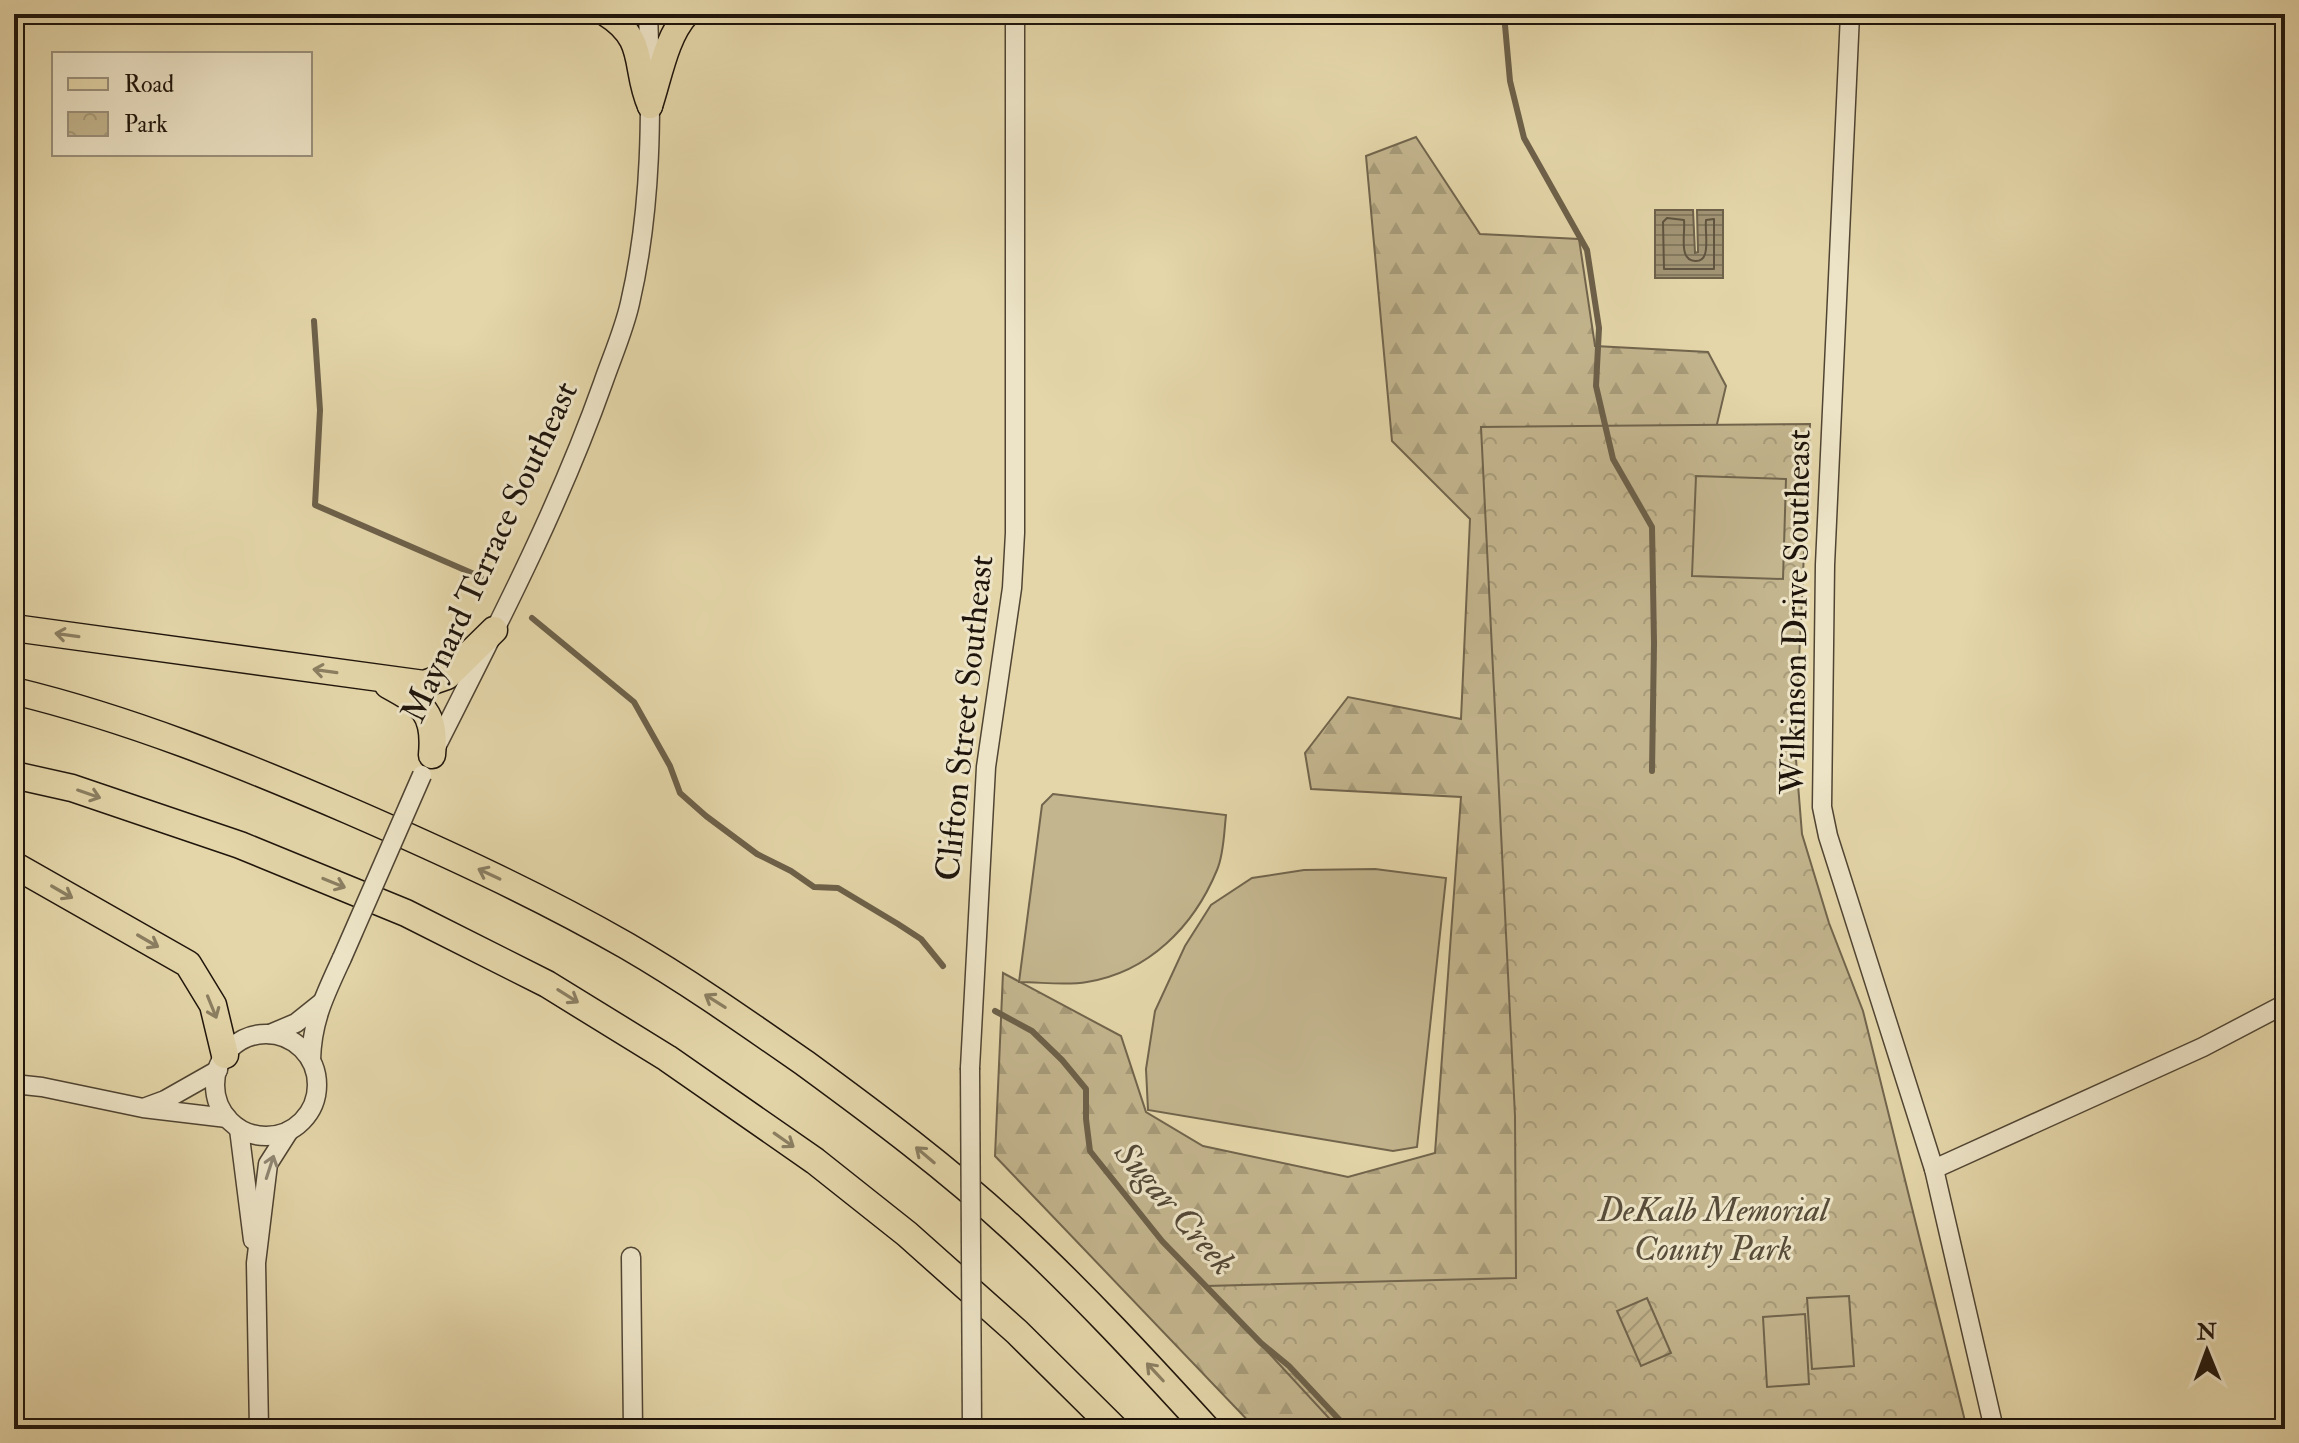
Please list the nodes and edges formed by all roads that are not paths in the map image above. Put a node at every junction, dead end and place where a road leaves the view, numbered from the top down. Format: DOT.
graph roads {
  1 [pos="606,14"];
  2 [pos="648,14"];
  3 [pos="687,14"];
  4 [pos="1015,14"];
  5 [pos="1850,14"];
  6 [pos="650,106"];
  7 [pos="14,628"];
  8 [pos="494,630"];
  9 [pos="371,679"];
  10 [pos="14,691"];
  11 [pos="427,765"];
  12 [pos="14,775"];
  13 [pos="14,865"];
  14 [pos="321,1003"];
  15 [pos="2285,1004"];
  16 [pos="270,1034"];
  17 [pos="311,1060"];
  18 [pos="221,1062"];
  19 [pos="14,1084"];
  20 [pos="143,1108"];
  21 [pos="233,1123"];
  22 [pos="289,1131"];
  23 [pos="1934,1169"];
  24 [pos="631,1257"];
  25 [pos="256,1263"];
  26 [pos="259,1429"];
  27 [pos="633,1429"];
  28 [pos="972,1429"];
  29 [pos="1115,1429"];
  30 [pos="1207,1429"];
  31 [pos="1994,1429"];
  1 -- 6 [label="main road"];
  2 -- 6 [label="street, Maynard Terrace Southeast"];
  3 -- 6 [label="main road"];
  4 -- 28 [label="street, Clifton Street Southeast, bridge"];
  5 -- 23 [label="street, Wilkinson Drive Southeast"];
  6 -- 8 [label="street, Maynard Terrace Southeast"];
  9 -- 7 [label="highway, one-way"];
  8 -- 9 [label="highway"];
  8 -- 11 [label="street, Maynard Terrace Southeast"];
  9 -- 11 [label="highway"];
  30 -- 10 [label="highway, one-way"];
  11 -- 14 [label="street, Maynard Terrace Southeast, bridge"];
  12 -- 29 [label="highway, one-way"];
  13 -- 18 [label="highway, one-way"];
  14 -- 16 [label="street, Maynard Terrace Southeast"];
  14 -- 17 [label="street, Maynard Terrace Southeast"];
  15 -- 23 [label="street"];
  16 -- 17 [label="street"];
  16 -- 18 [label="street"];
  17 -- 22 [label="street"];
  18 -- 20 [label="street"];
  18 -- 21 [label="street"];
  19 -- 20 [label="street"];
  20 -- 21 [label="street"];
  21 -- 22 [label="street"];
  21 -- 25 [label="street"];
  25 -- 22 [label="street, one-way"];
  23 -- 31 [label="street, Wilkinson Drive Southeast"];
  24 -- 27 [label="street"];
  25 -- 26 [label="street"];
}
